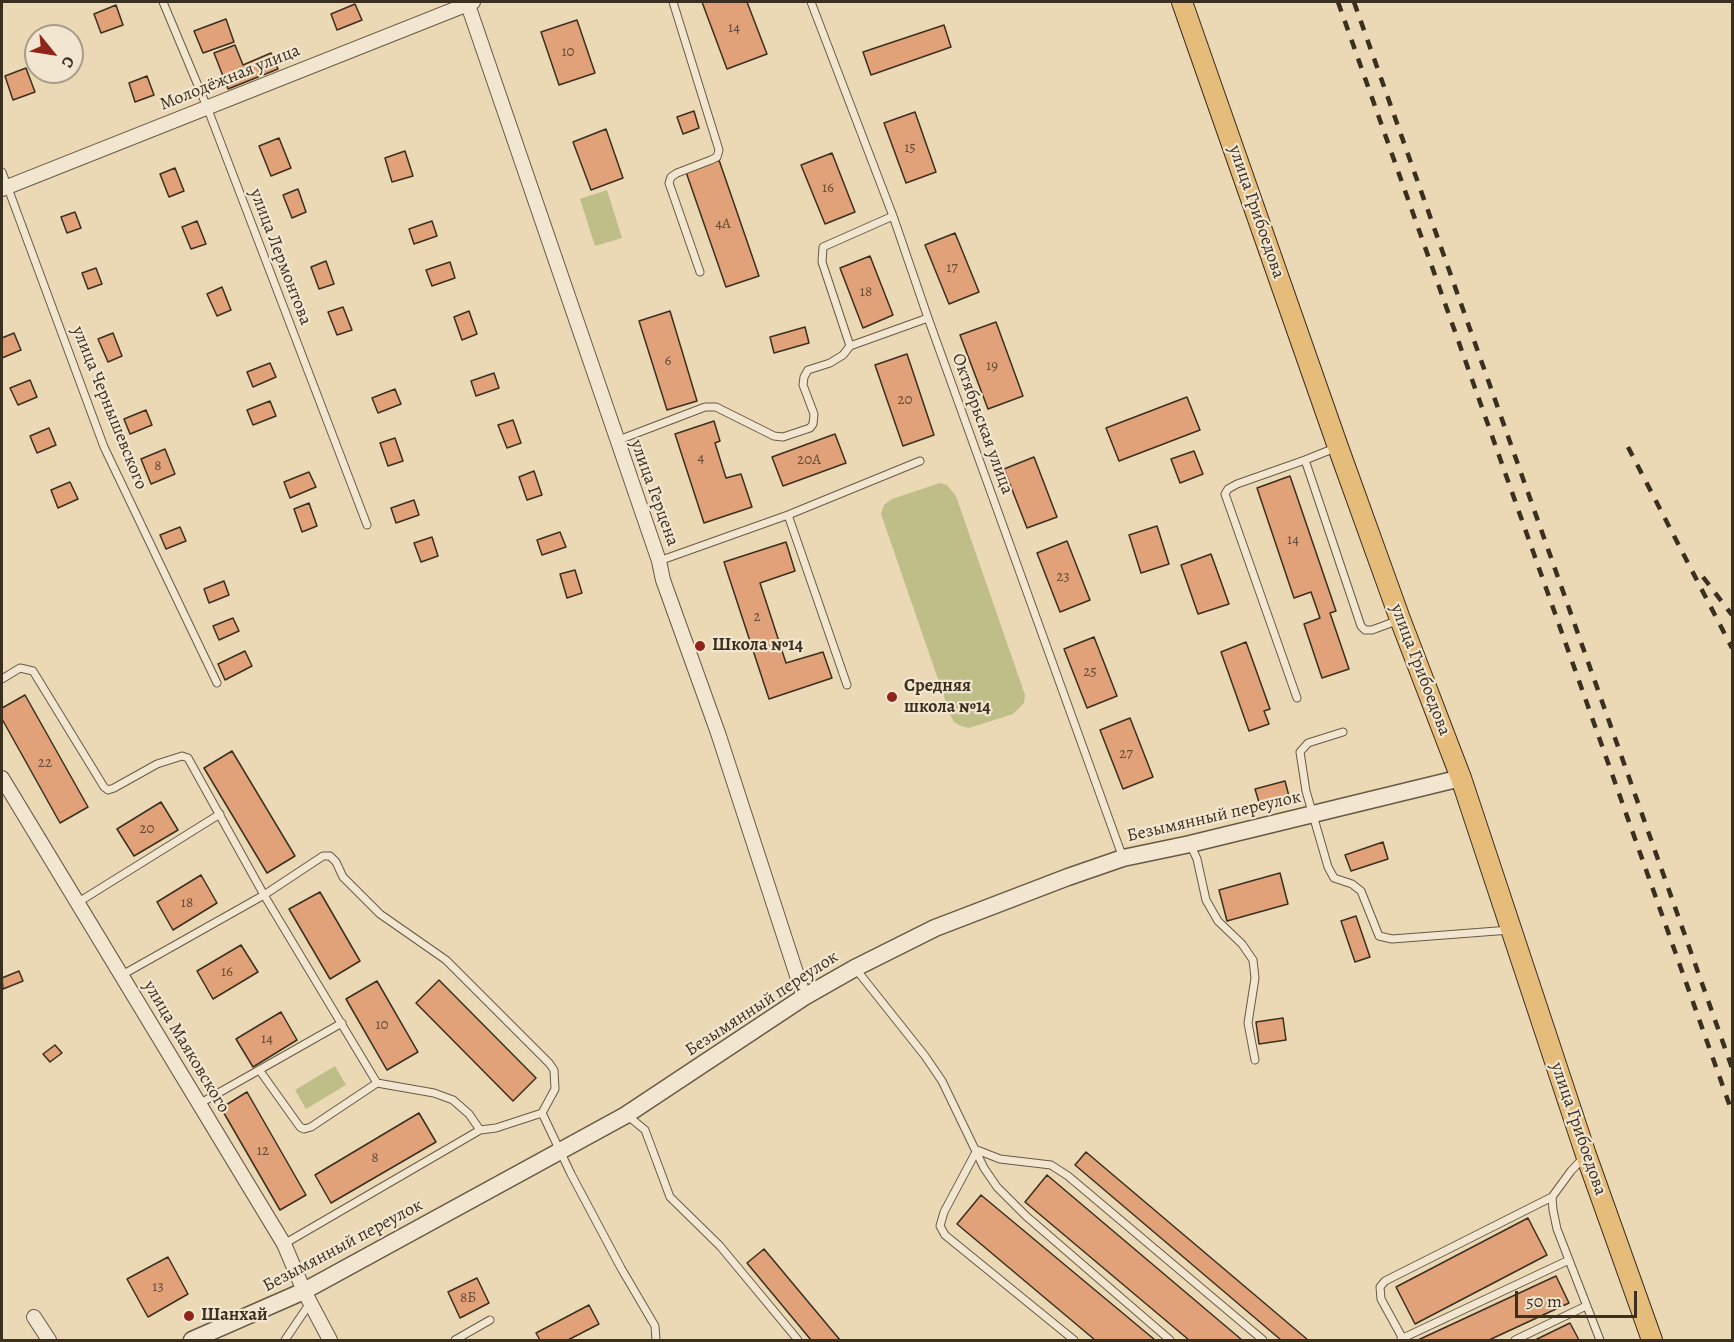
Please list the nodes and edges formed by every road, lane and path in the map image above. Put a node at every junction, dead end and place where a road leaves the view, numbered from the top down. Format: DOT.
graph roads {
  1 [pos="163,2"];
  2 [pos="469,2"];
  3 [pos="673,2"];
  4 [pos="811,2"];
  5 [pos="1182,2"];
  6 [pos="207,107"];
  7 [pos="2,171"];
  8 [pos="5,188"];
  9 [pos="893,216"];
  10 [pos="700,272"];
  11 [pos="928,318"];
  12 [pos="850,346"];
  13 [pos="616,441"];
  14 [pos="1338,447"];
  15 [pos="1305,460"];
  16 [pos="920,461"];
  17 [pos="788,514"];
  18 [pos="367,525"];
  19 [pos="659,561"];
  20 [pos="1401,619"];
  21 [pos="2,679"];
  22 [pos="217,683"];
  23 [pos="846,685"];
  24 [pos="1298,698"];
  25 [pos="1343,732"];
  26 [pos="2,778"];
  27 [pos="1461,778"];
  28 [pos="1312,813"];
  29 [pos="220,814"];
  30 [pos="1190,844"];
  31 [pos="1123,858"];
  32 [pos="264,895"];
  33 [pos="76,903"];
  34 [pos="1510,930"];
  35 [pos="855,968"];
  36 [pos="122,975"];
  37 [pos="804,997"];
  38 [pos="342,1023"];
  39 [pos="1255,1060"];
  40 [pos="260,1071"];
  41 [pos="377,1083"];
  42 [pos="199,1104"];
  43 [pos="542,1113"];
  44 [pos="626,1115"];
  45 [pos="480,1130"];
  46 [pos="978,1150"];
  47 [pos="561,1151"];
  48 [pos="1586,1155"];
  49 [pos="1552,1197"];
  50 [pos="284,1244"];
  51 [pos="1569,1260"];
  52 [pos="307,1297"];
  53 [pos="1586,1306"];
  54 [pos="34,1317"];
  55 [pos="490,1320"];
  56 [pos="1401,1340"];
  57 [pos="49,1341"];
  58 [pos="192,1341"];
  59 [pos="285,1341"];
  60 [pos="330,1341"];
  61 [pos="455,1341"];
  62 [pos="656,1341"];
  63 [pos="798,1341"];
  64 [pos="1074,1341"];
  65 [pos="1170,1341"];
  66 [pos="1263,1341"];
  67 [pos="1515,1341"];
  68 [pos="1600,1341"];
  69 [pos="1652,1341"];
  1 -- 6 [label="lane, улица Лермонтова"];
  2 -- 6 [label="street, Молодёжная улица"];
  2 -- 13 [label="street, улица Герцена"];
  3 -- 10 [label="lane"];
  4 -- 9 [label="lane, Октябрьская улица"];
  5 -- 14 [label="main road, улица Грибоедова"];
  6 -- 8 [label="street, Молодёжная улица"];
  6 -- 18 [label="lane, улица Лермонтова"];
  7 -- 8 [label="lane, улица Чернышевского"];
  8 -- 22 [label="lane, улица Чернышевского"];
  9 -- 11 [label="lane, Октябрьская улица"];
  9 -- 12 [label="lane"];
  11 -- 12 [label="lane"];
  11 -- 31 [label="lane, Октябрьская улица"];
  12 -- 13 [label="lane"];
  13 -- 19 [label="street, улица Герцена"];
  14 -- 15 [label="lane"];
  14 -- 20 [label="main road, улица Грибоедова"];
  15 -- 20 [label="lane"];
  15 -- 24 [label="lane"];
  16 -- 17 [label="lane"];
  17 -- 19 [label="lane"];
  17 -- 23 [label="lane"];
  19 -- 37 [label="street, улица Герцена"];
  20 -- 27 [label="main road, улица Грибоедова"];
  21 -- 29 [label="lane"];
  25 -- 28 [label="lane"];
  26 -- 33 [label="street, улица Маяковского"];
  27 -- 28 [label="street, Безымянный переулок"];
  27 -- 34 [label="main road, улица Грибоедова"];
  28 -- 30 [label="street, Безымянный переулок"];
  28 -- 34 [label="lane"];
  29 -- 32 [label="lane"];
  29 -- 33 [label="lane"];
  30 -- 31 [label="street, Безымянный переулок"];
  30 -- 39 [label="lane"];
  31 -- 35 [label="street, Безымянный переулок"];
  32 -- 36 [label="lane"];
  32 -- 38 [label="lane"];
  32 -- 43 [label="lane"];
  33 -- 36 [label="street, улица Маяковского"];
  34 -- 48 [label="main road, улица Грибоедова"];
  35 -- 37 [label="street, Безымянный переулок"];
  35 -- 46 [label="lane"];
  36 -- 42 [label="street, улица Маяковского"];
  37 -- 44 [label="street, Безымянный переулок"];
  38 -- 40 [label="lane"];
  38 -- 41 [label="lane"];
  40 -- 41 [label="lane"];
  40 -- 42 [label="lane"];
  41 -- 45 [label="lane"];
  42 -- 50 [label="street, улица Маяковского"];
  43 -- 45 [label="lane"];
  43 -- 47 [label="lane"];
  44 -- 47 [label="street, Безымянный переулок"];
  44 -- 63 [label="lane"];
  45 -- 50 [label="lane"];
  46 -- 64 [label="lane"];
  46 -- 65 [label="lane"];
  46 -- 66 [label="lane"];
  47 -- 52 [label="street, Безымянный переулок"];
  47 -- 62 [label="lane"];
  48 -- 49 [label="lane"];
  48 -- 69 [label="main road, улица Грибоедова"];
  49 -- 51 [label="lane"];
  49 -- 56 [label="lane"];
  50 -- 52 [label="street, улица Маяковского"];
  51 -- 53 [label="lane"];
  51 -- 56 [label="lane"];
  52 -- 58 [label="street, Безымянный переулок"];
  52 -- 59 [label="lane"];
  52 -- 60 [label="street, улица Маяковского"];
  53 -- 67 [label="lane"];
  53 -- 68 [label="lane"];
  54 -- 57 [label="street"];
  55 -- 61 [label="lane"];
}
